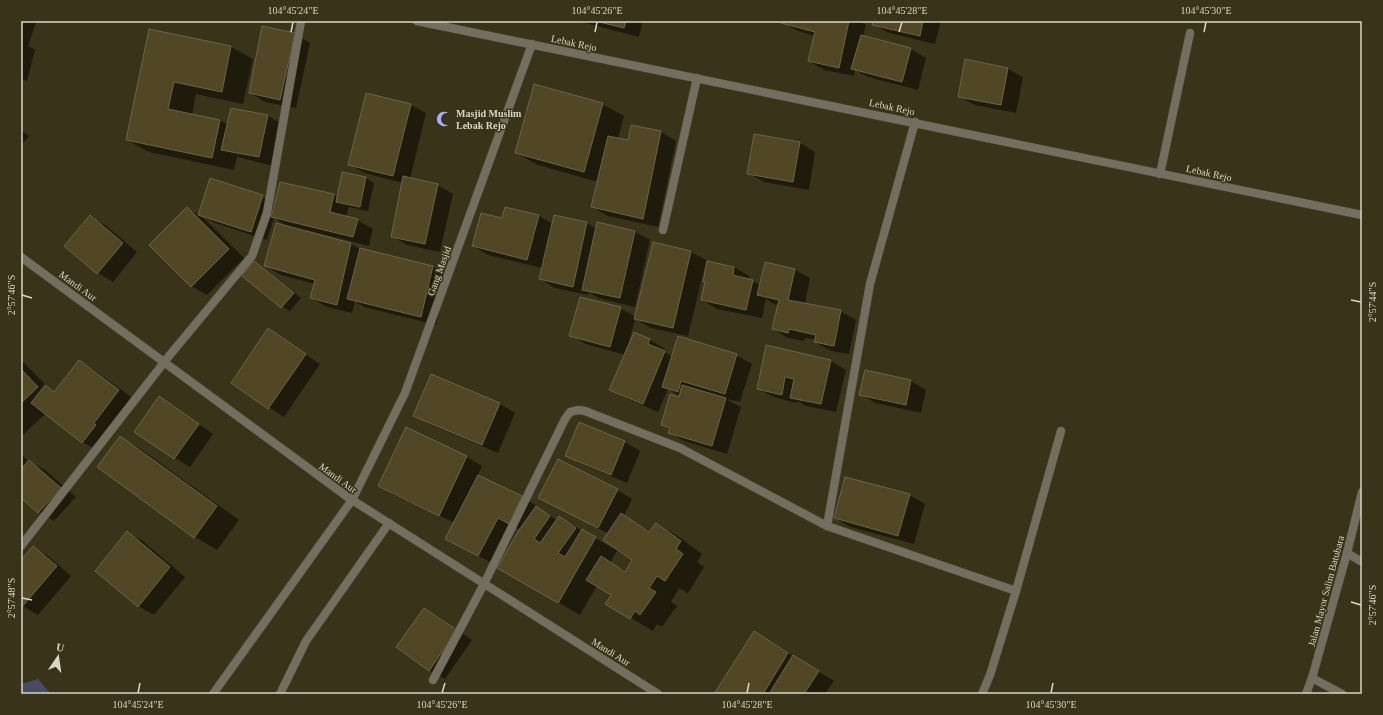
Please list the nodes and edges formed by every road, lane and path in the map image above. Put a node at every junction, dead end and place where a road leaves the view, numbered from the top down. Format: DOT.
graph roads {
  1 [pos="301,21"];
  2 [pos="417,21"];
  3 [pos="1190,33"];
  4 [pos="532,44"];
  5 [pos="697,78"];
  6 [pos="915,122"];
  7 [pos="1160,174"];
  8 [pos="1362,215"];
  9 [pos="663,230"];
  10 [pos="21,257"];
  11 [pos="165,362"];
  12 [pos="1061,431"];
  13 [pos="1362,492"];
  14 [pos="352,500"];
  15 [pos="389,523"];
  16 [pos="827,526"];
  17 [pos="21,546"];
  18 [pos="1347,554"];
  19 [pos="1362,562"];
  20 [pos="484,584"];
  21 [pos="1016,591"];
  22 [pos="1312,678"];
  23 [pos="433,680"];
  24 [pos="213,694"];
  25 [pos="280,694"];
  26 [pos="658,694"];
  27 [pos="982,694"];
  28 [pos="1306,694"];
  29 [pos="1342,694"];
  1 -- 11 [label="street"];
  2 -- 4 [label="street, Lebak Rejo"];
  3 -- 7 [label="street"];
  4 -- 5 [label="street, Lebak Rejo"];
  4 -- 14 [label="street, Gang Masjid"];
  5 -- 6 [label="street, Lebak Rejo"];
  5 -- 9 [label="street"];
  6 -- 7 [label="street, Lebak Rejo"];
  6 -- 16 [label="street"];
  7 -- 8 [label="street, Lebak Rejo"];
  10 -- 11 [label="street, Mandi Aur"];
  11 -- 14 [label="street, Mandi Aur"];
  11 -- 17 [label="street"];
  12 -- 21 [label="street"];
  13 -- 18 [label="street, Jalan Mayor Salim Batubara"];
  14 -- 15 [label="street, Mandi Aur"];
  14 -- 24 [label="street, Gang Masjid"];
  15 -- 20 [label="street, Mandi Aur"];
  15 -- 25 [label="street"];
  16 -- 20 [label="street"];
  16 -- 21 [label="street"];
  18 -- 19 [label="street"];
  18 -- 22 [label="street, Jalan Mayor Salim Batubara"];
  20 -- 23 [label="street"];
  20 -- 26 [label="street, Mandi Aur"];
  21 -- 27 [label="street"];
  22 -- 28 [label="street, Jalan Mayor Salim Batubara"];
  22 -- 29 [label="street"];
}
